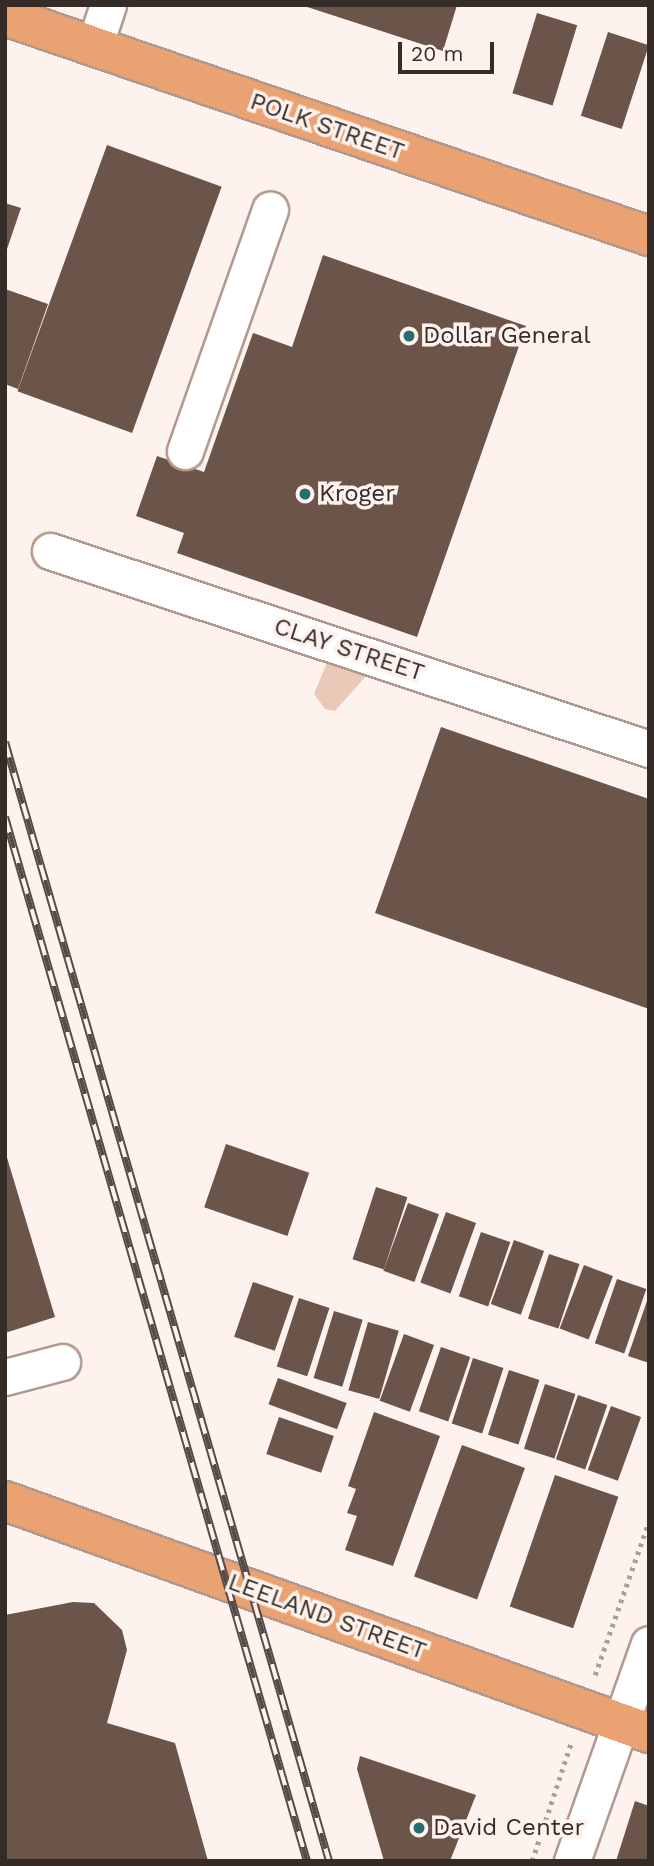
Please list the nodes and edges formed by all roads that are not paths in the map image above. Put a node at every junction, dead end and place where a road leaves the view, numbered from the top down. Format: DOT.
graph roads {
  1 [pos="107,5"];
  2 [pos="5,16"];
  3 [pos="94,47"];
  4 [pos="270,210"];
  5 [pos="649,236"];
  6 [pos="185,451"];
  7 [pos="50,551"];
  8 [pos="649,749"];
  9 [pos="62,1362"];
  10 [pos="5,1377"];
  11 [pos="5,1502"];
  12 [pos="649,1644"];
  13 [pos="635,1729"];
  14 [pos="572,1861"];
  1 -- 3 [label="street"];
  2 -- 3 [label="main road, POLK STREET"];
  3 -- 5 [label="main road, POLK STREET"];
  4 -- 6 [label="street"];
  7 -- 8 [label="street, CLAY STREET"];
  9 -- 10 [label="street"];
  11 -- 13 [label="main road, LEELAND STREET"];
  12 -- 13 [label="street"];
  13 -- 14 [label="street"];
}
